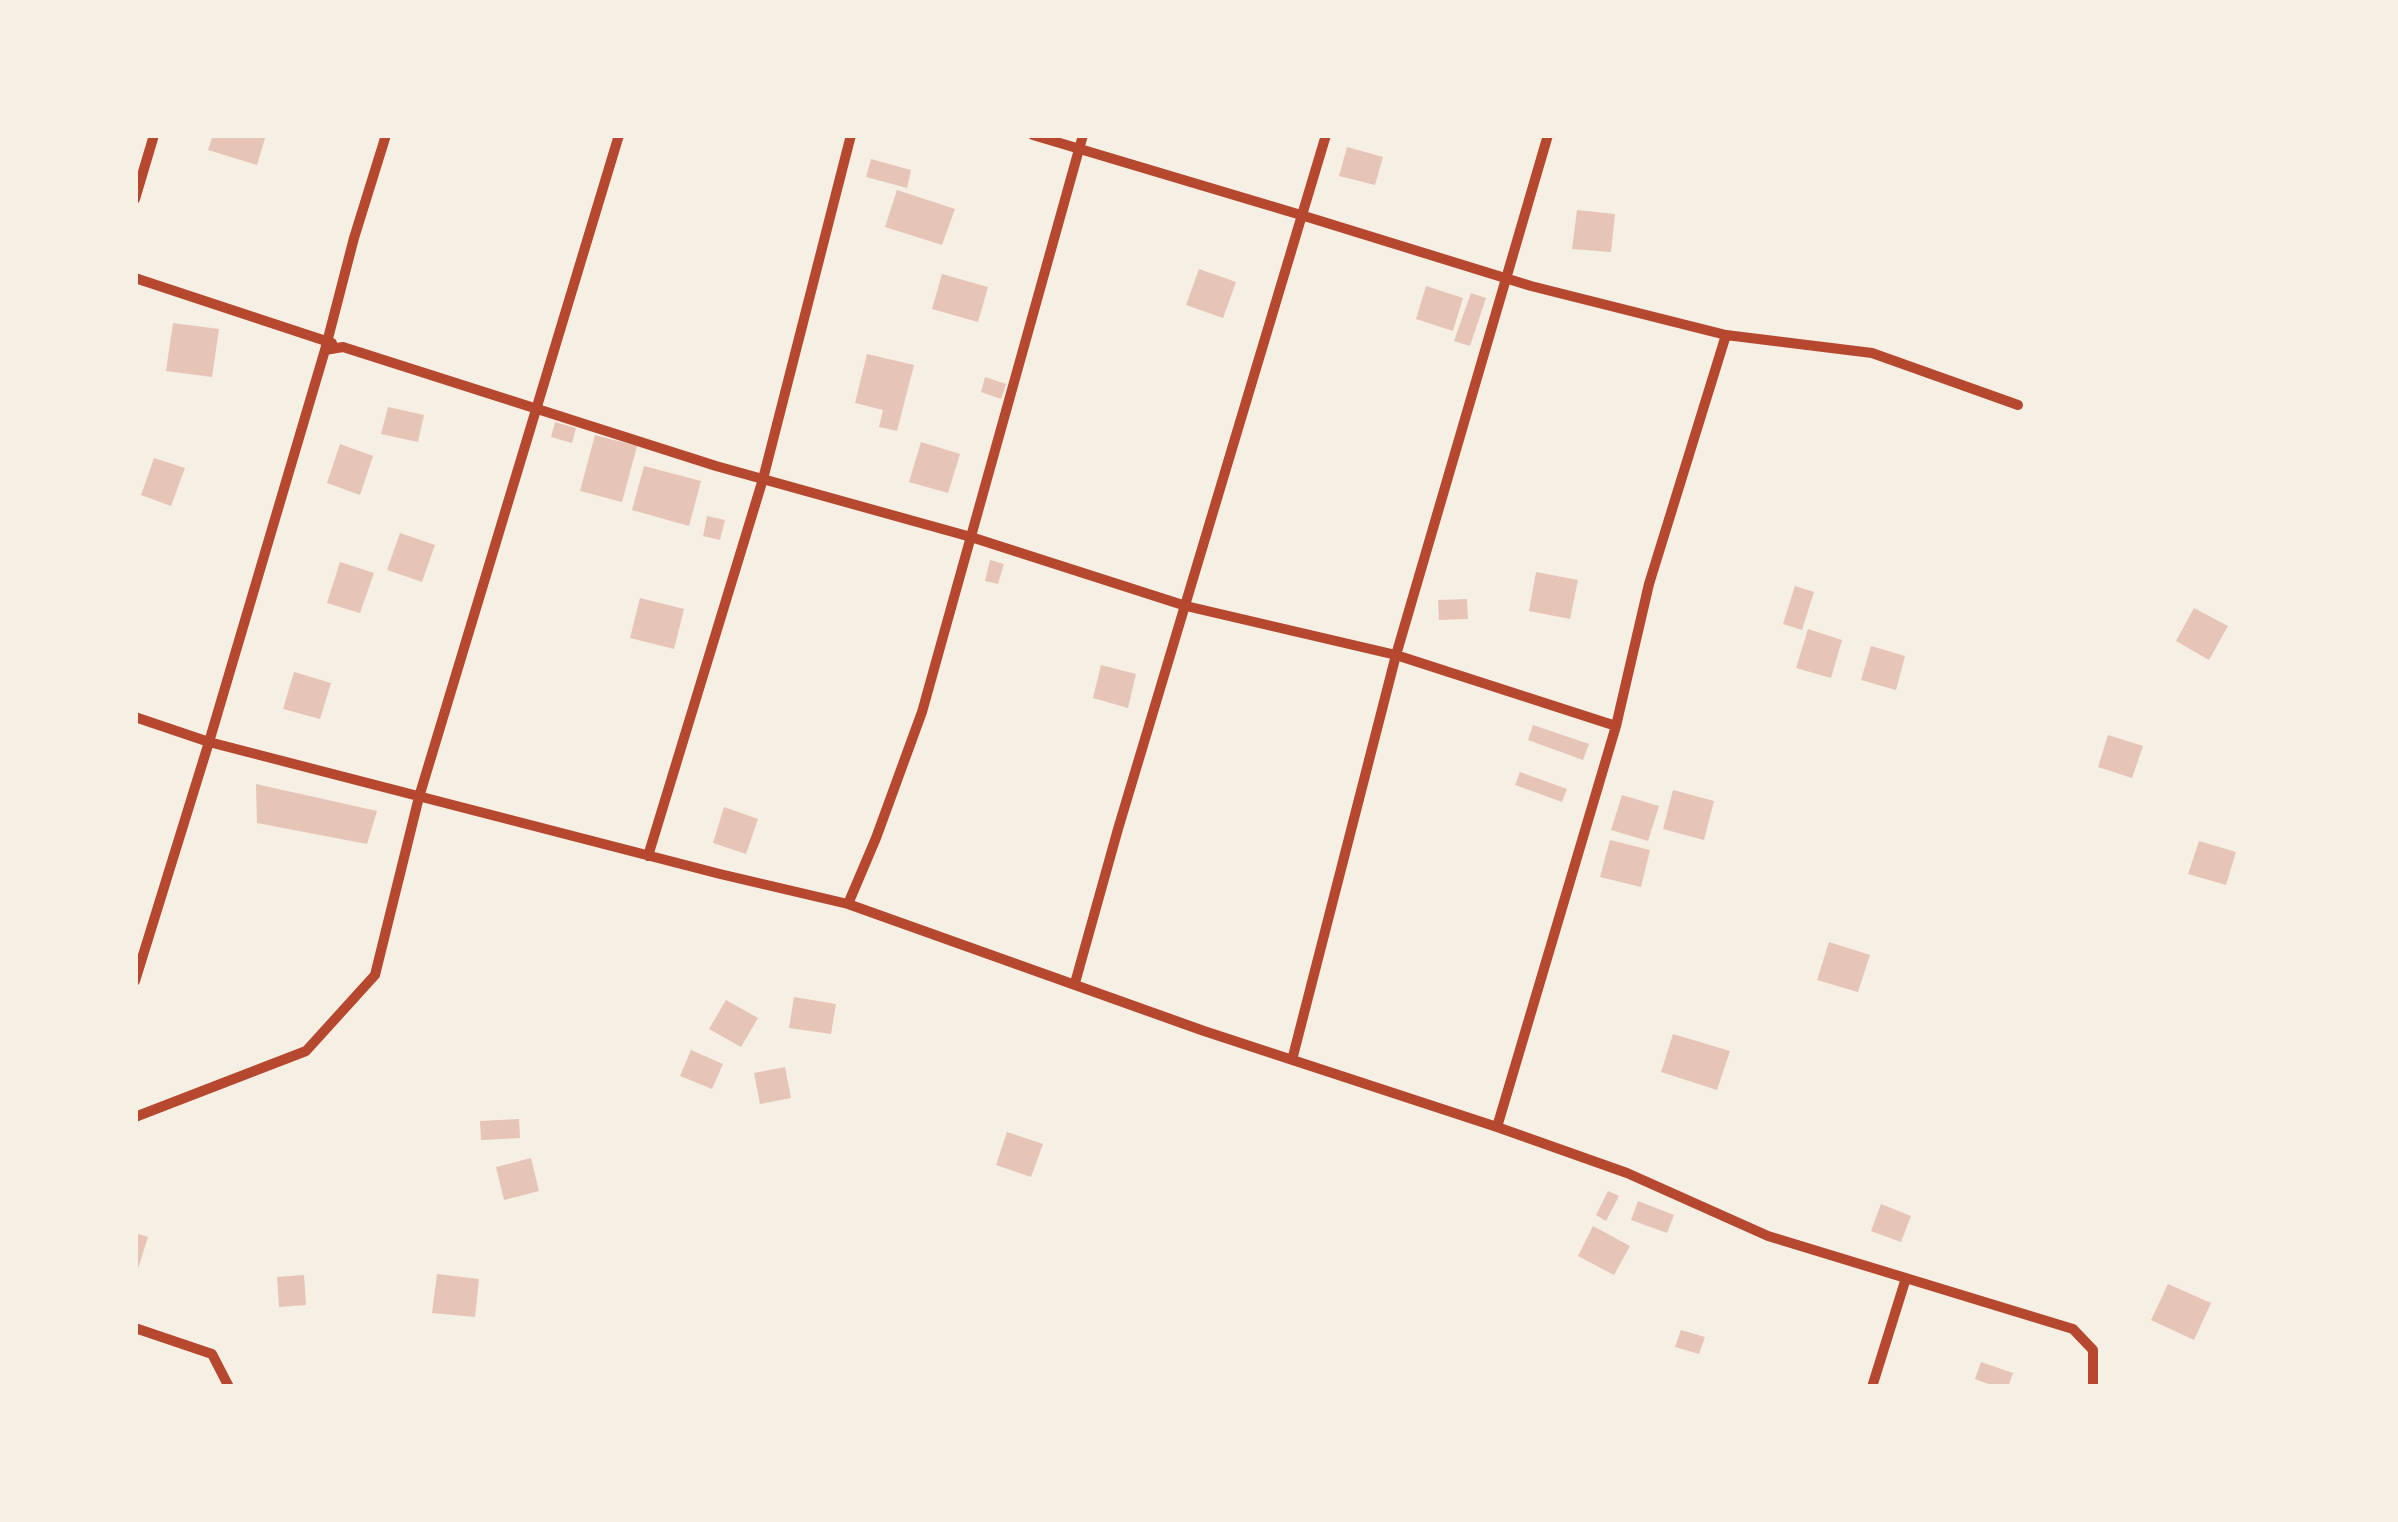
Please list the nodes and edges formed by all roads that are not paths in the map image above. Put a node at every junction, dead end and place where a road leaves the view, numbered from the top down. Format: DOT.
graph roads {
  1 [pos="154,135"];
  2 [pos="386,135"];
  3 [pos="619,135"];
  4 [pos="852,135"];
  5 [pos="1033,135"];
  6 [pos="1083,135"];
  7 [pos="1326,135"];
  8 [pos="1548,135"];
  9 [pos="1079,149"];
  10 [pos="135,199"];
  11 [pos="1301,214"];
  12 [pos="135,278"];
  13 [pos="1508,279"];
  14 [pos="1726,335"];
  15 [pos="326,346"];
  16 [pos="2018,405"];
  17 [pos="537,409"];
  18 [pos="763,479"];
  19 [pos="970,537"];
  20 [pos="1186,606"];
  21 [pos="1396,655"];
  22 [pos="135,718"];
  23 [pos="1616,726"];
  24 [pos="209,742"];
  25 [pos="420,797"];
  26 [pos="648,856"];
  27 [pos="848,904"];
  28 [pos="135,981"];
  29 [pos="1075,983"];
  30 [pos="1292,1060"];
  31 [pos="135,1117"];
  32 [pos="1497,1127"];
  33 [pos="1906,1278"];
  34 [pos="135,1328"];
  35 [pos="229,1387"];
  36 [pos="1872,1387"];
  37 [pos="2093,1387"];
  1 -- 10 [label="street"];
  2 -- 15 [label="street"];
  3 -- 17 [label="street"];
  4 -- 18 [label="street"];
  5 -- 9 [label="street"];
  6 -- 9 [label="street"];
  7 -- 11 [label="street"];
  8 -- 13 [label="street"];
  9 -- 11 [label="street"];
  9 -- 19 [label="street"];
  11 -- 13 [label="street"];
  11 -- 20 [label="street"];
  12 -- 15 [label="street"];
  13 -- 14 [label="street"];
  13 -- 21 [label="street"];
  14 -- 16 [label="street"];
  14 -- 23 [label="street"];
  15 -- 17 [label="street"];
  15 -- 24 [label="street"];
  17 -- 18 [label="street"];
  17 -- 25 [label="street"];
  18 -- 19 [label="street"];
  18 -- 26 [label="street"];
  19 -- 20 [label="street"];
  19 -- 27 [label="street"];
  20 -- 21 [label="street"];
  20 -- 29 [label="street"];
  21 -- 23 [label="street"];
  21 -- 30 [label="street"];
  22 -- 24 [label="street"];
  23 -- 32 [label="street"];
  24 -- 25 [label="street"];
  24 -- 28 [label="street"];
  25 -- 26 [label="street"];
  25 -- 31 [label="street"];
  26 -- 27 [label="street"];
  27 -- 29 [label="street"];
  29 -- 30 [label="street"];
  30 -- 32 [label="street"];
  32 -- 33 [label="street"];
  33 -- 36 [label="street"];
  33 -- 37 [label="street"];
  34 -- 35 [label="street"];
}
